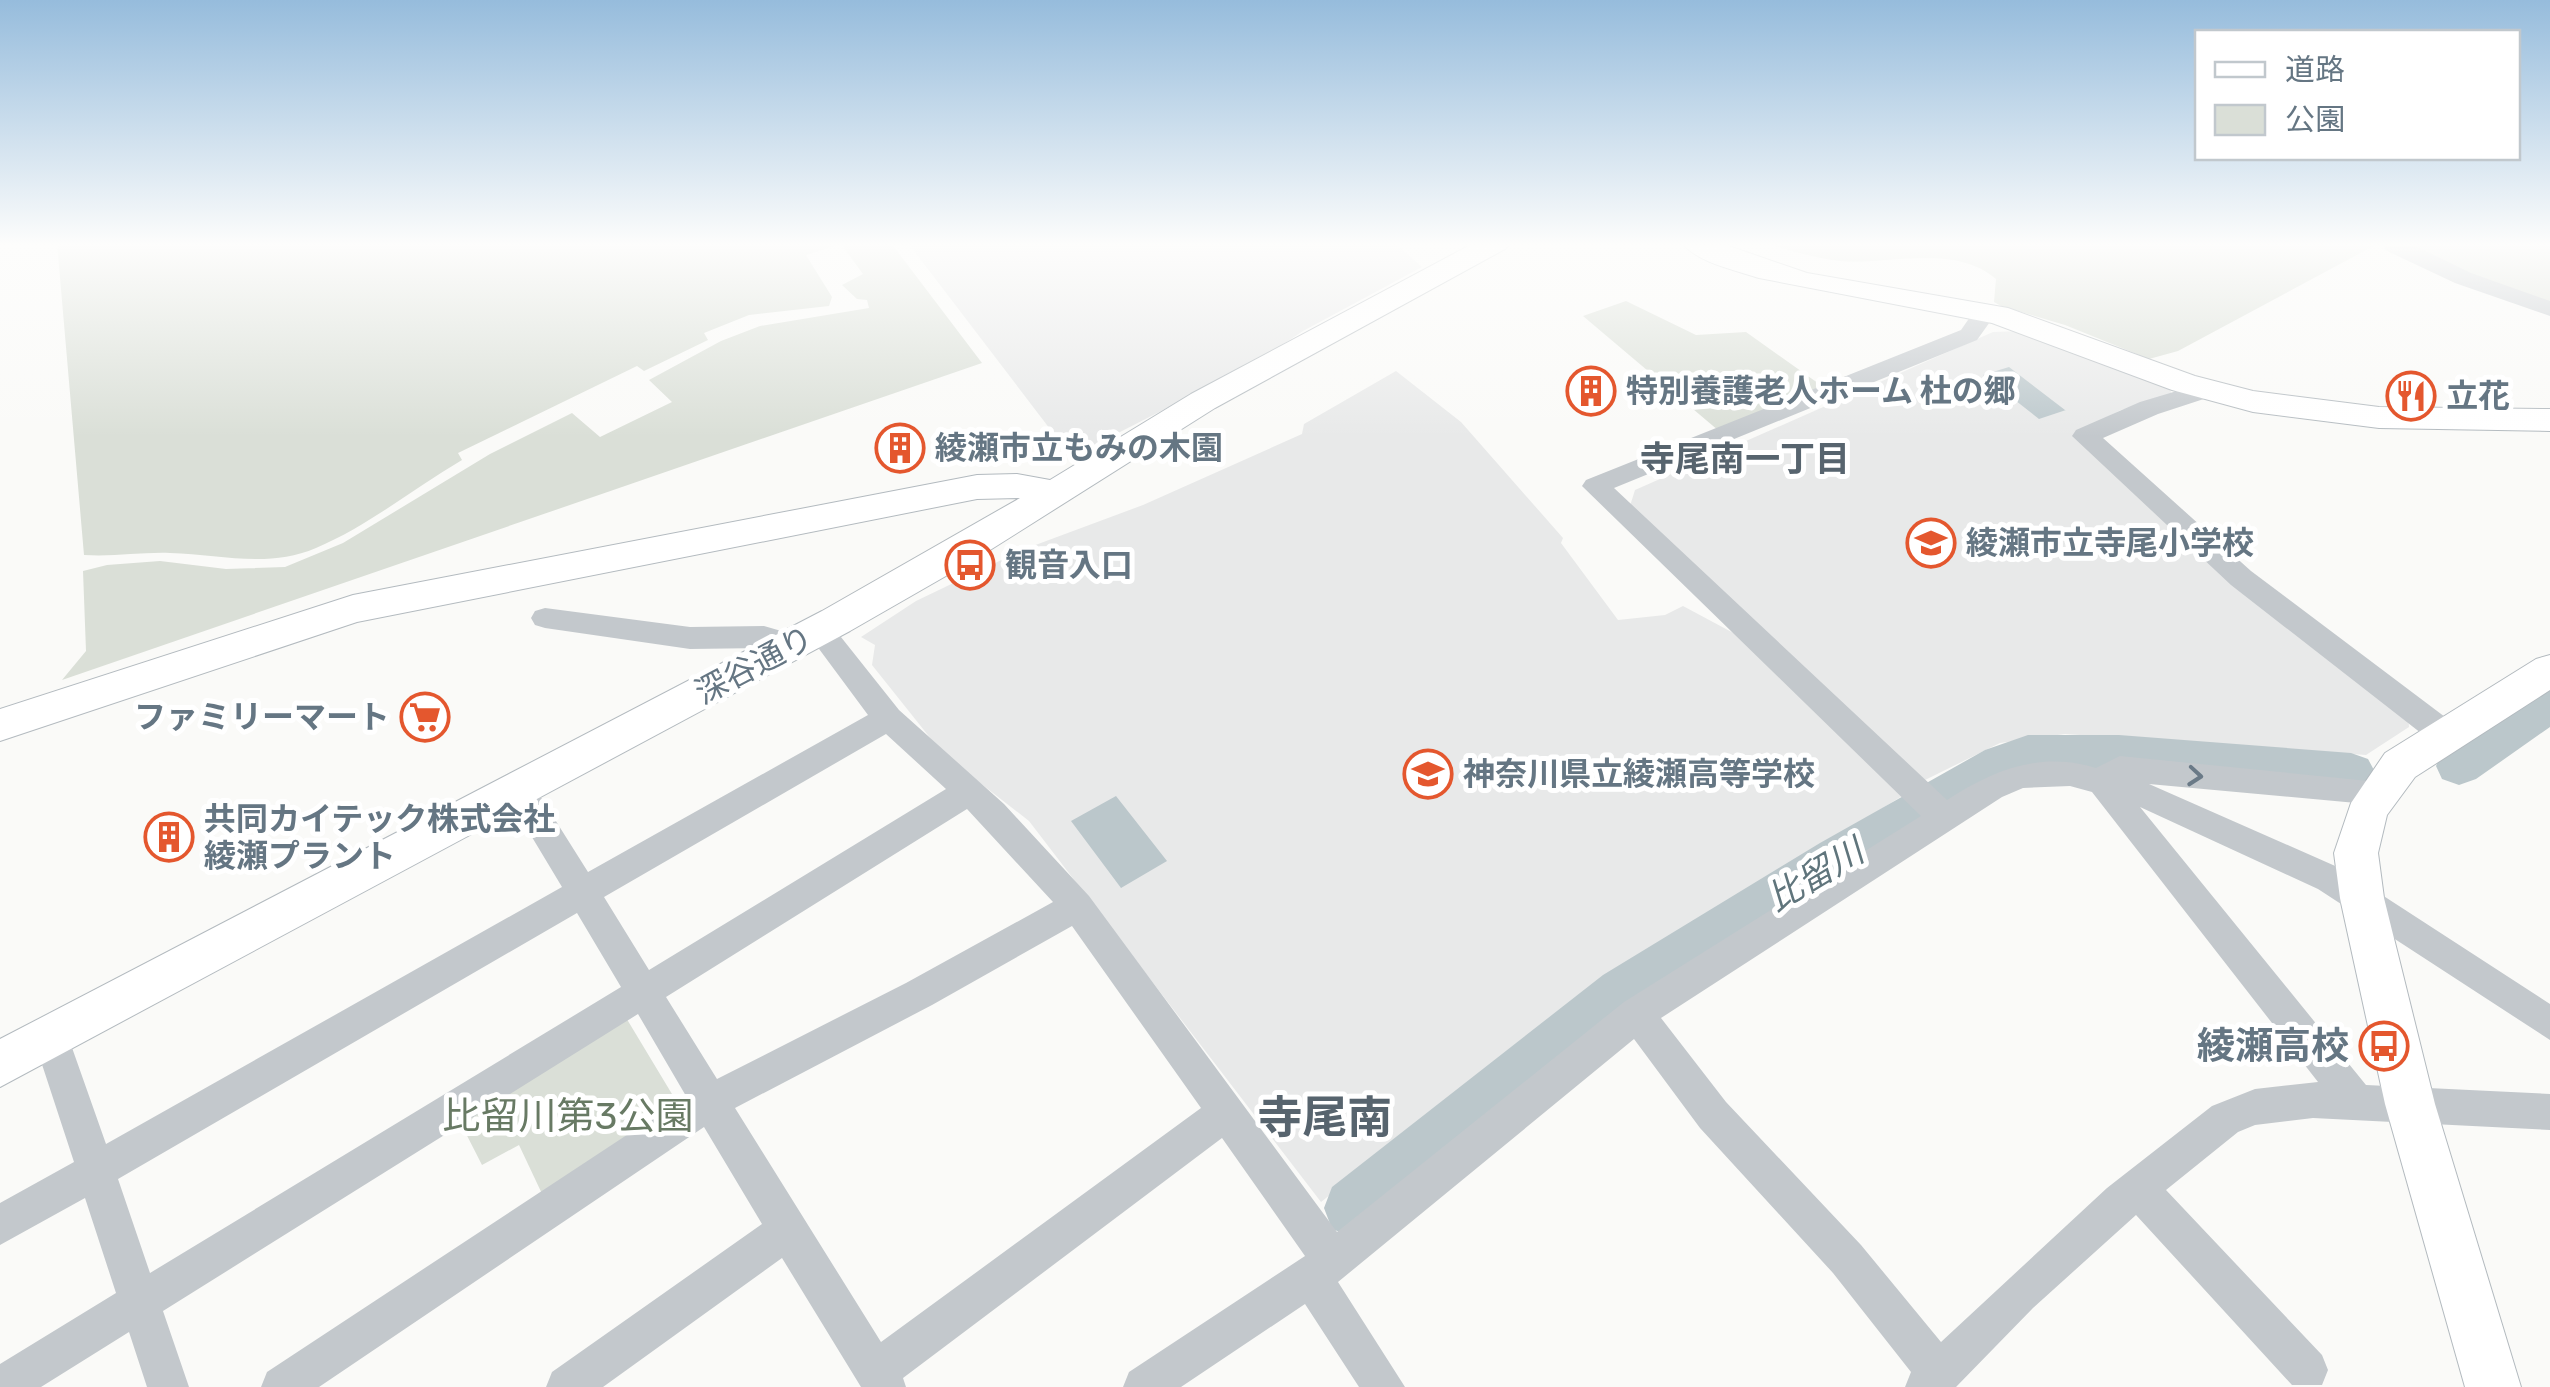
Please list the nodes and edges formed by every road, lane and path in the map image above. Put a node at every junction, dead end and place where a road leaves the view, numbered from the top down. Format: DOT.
graph roads {
  1 [pos="1375,308"];
  2 [pos="1960,308"];
  3 [pos="1985,312"];
  4 [pos="2207,390"];
  5 [pos="2550,420"];
  6 [pos="1053,492"];
  7 [pos="544,618"];
  8 [pos="805,638"];
  9 [pos="2550,670"];
  10 [pos="888,718"];
  11 [pos="0,725"];
  12 [pos="2446,735"];
  13 [pos="2101,781"];
  14 [pos="520,790"];
  15 [pos="969,791"];
  16 [pos="2378,792"];
  17 [pos="1935,809"];
  18 [pos="584,892"];
  19 [pos="2362,898"];
  20 [pos="1077,906"];
  21 [pos="646,989"];
  22 [pos="1637,1014"];
  23 [pos="2550,1024"];
  24 [pos="51,1037"];
  25 [pos="0,1064"];
  26 [pos="711,1101"];
  27 [pos="2356,1101"];
  28 [pos="2410,1104"];
  29 [pos="1227,1111"];
  30 [pos="2550,1112"];
  31 [pos="94,1172"];
  32 [pos="2137,1188"];
  33 [pos="0,1225"];
  34 [pos="787,1230"];
  35 [pos="1322,1268"];
  36 [pos="138,1302"];
  37 [pos="2307,1370"];
  38 [pos="880,1379"];
  39 [pos="1168,1380"];
  40 [pos="1932,1380"];
  41 [pos="570,1386"];
  42 [pos="2,1387"];
  43 [pos="168,1387"];
  44 [pos="282,1387"];
  45 [pos="1384,1387"];
  46 [pos="2494,1387"];
  1 -- 6 [label="street, 深谷通り"];
  2 -- 3 [label="street"];
  3 -- 4 [label="street"];
  3 -- 17 [label="street"];
  4 -- 5 [label="street"];
  4 -- 12 [label="street"];
  6 -- 8 [label="street, 深谷通り"];
  6 -- 11 [label="street"];
  7 -- 8 [label="street"];
  8 -- 10 [label="street"];
  8 -- 14 [label="street, 深谷通り"];
  9 -- 12 [label="street"];
  10 -- 15 [label="street"];
  10 -- 18 [label="street"];
  12 -- 16 [label="street"];
  13 -- 16 [label="street, one-way"];
  13 -- 17 [label="street"];
  13 -- 19 [label="street"];
  13 -- 27 [label="street"];
  14 -- 18 [label="street"];
  14 -- 24 [label="street, 深谷通り"];
  15 -- 20 [label="street"];
  15 -- 21 [label="street"];
  16 -- 19 [label="street"];
  17 -- 22 [label="street"];
  18 -- 21 [label="street"];
  18 -- 31 [label="street"];
  19 -- 23 [label="street"];
  19 -- 28 [label="street"];
  20 -- 26 [label="street"];
  20 -- 29 [label="street"];
  21 -- 26 [label="street"];
  21 -- 36 [label="street"];
  22 -- 35 [label="street"];
  22 -- 40 [label="street"];
  24 -- 25 [label="street, 深谷通り"];
  24 -- 31 [label="street"];
  26 -- 34 [label="street"];
  26 -- 44 [label="street"];
  27 -- 28 [label="street"];
  27 -- 32 [label="street"];
  28 -- 30 [label="street"];
  28 -- 46 [label="street"];
  29 -- 35 [label="street"];
  29 -- 38 [label="street"];
  31 -- 33 [label="street"];
  31 -- 36 [label="street"];
  32 -- 37 [label="street"];
  32 -- 40 [label="street"];
  34 -- 38 [label="street"];
  34 -- 41 [label="street"];
  35 -- 39 [label="street"];
  35 -- 45 [label="street"];
  36 -- 42 [label="street"];
  36 -- 43 [label="street"];
}
